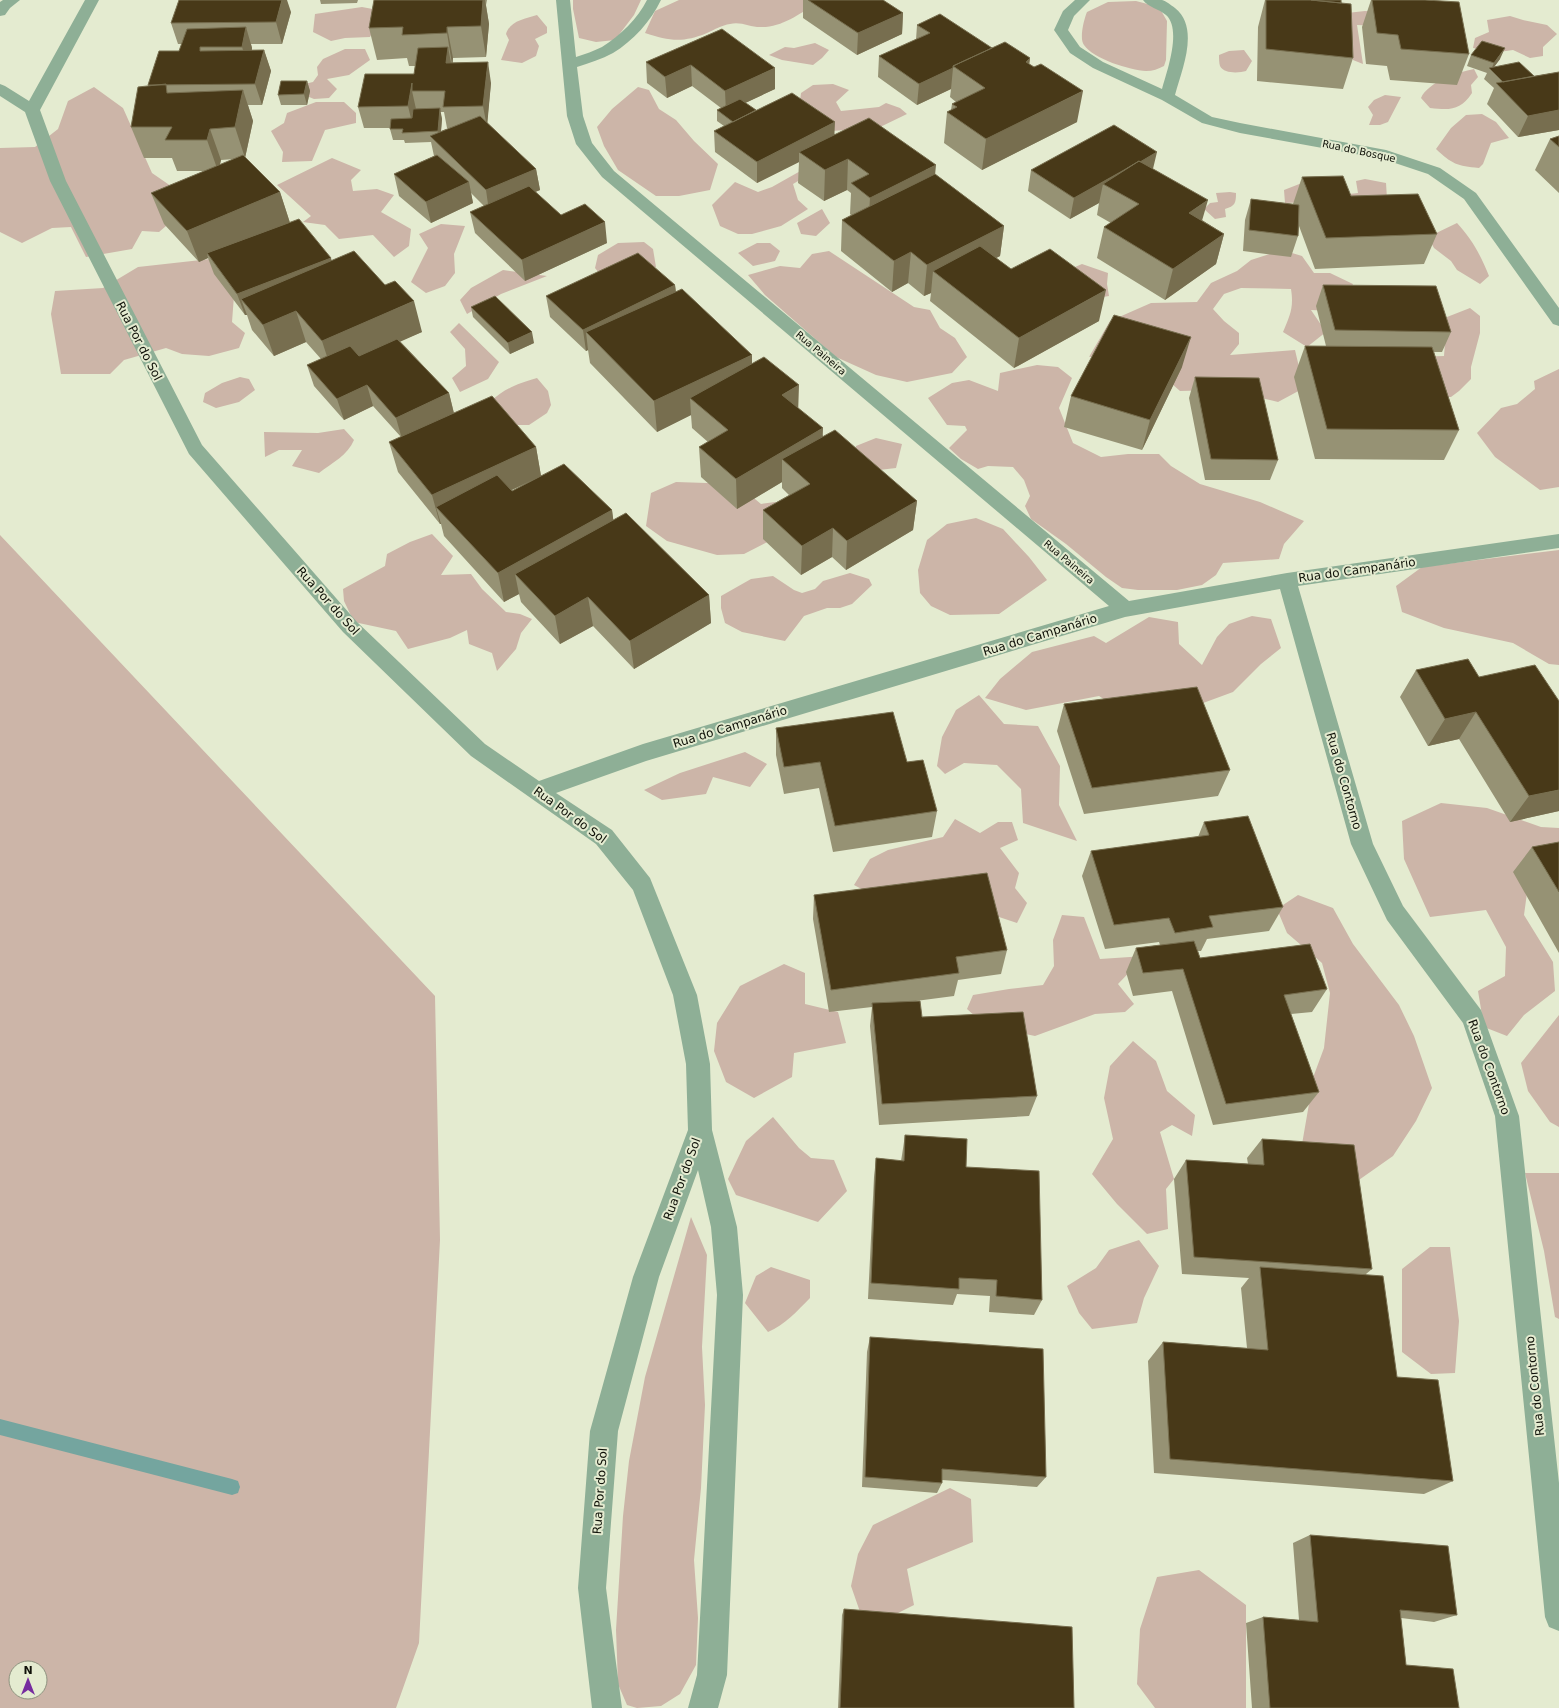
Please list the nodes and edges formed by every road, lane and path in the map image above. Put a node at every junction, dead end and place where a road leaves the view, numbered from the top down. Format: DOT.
graph roads {
  1 [pos="13,0"];
  2 [pos="92,0"];
  3 [pos="563,0"];
  4 [pos="654,0"];
  5 [pos="1083,0"];
  6 [pos="1150,0"];
  7 [pos="0,12"];
  8 [pos="570,65"];
  9 [pos="0,89"];
  10 [pos="1167,97"];
  11 [pos="32,110"];
  12 [pos="1559,320"];
  13 [pos="1559,541"];
  14 [pos="1287,580"];
  15 [pos="1125,609"];
  16 [pos="536,791"];
  17 [pos="700,1130"];
  18 [pos="1559,1617"];
  19 [pos="607,1708"];
  20 [pos="703,1708"];
  1 -- 7 [label="street"];
  2 -- 11 [label="street"];
  3 -- 8 [label="street, Rua Paineira"];
  4 -- 8 [label="street"];
  5 -- 10 [label="street, Rua do Bosque"];
  6 -- 10 [label="street"];
  8 -- 15 [label="street, Rua Paineira"];
  9 -- 11 [label="street"];
  10 -- 12 [label="street, Rua do Bosque"];
  11 -- 16 [label="street, Rua Por do Sol"];
  13 -- 14 [label="street, Rua do Campanário"];
  14 -- 15 [label="street, Rua do Campanário"];
  14 -- 18 [label="street, Rua do Contorno"];
  15 -- 16 [label="street, Rua do Campanário"];
  16 -- 17 [label="street, Rua Por do Sol"];
  17 -- 19 [label="street, Rua Por do Sol"];
  17 -- 20 [label="street"];
}
